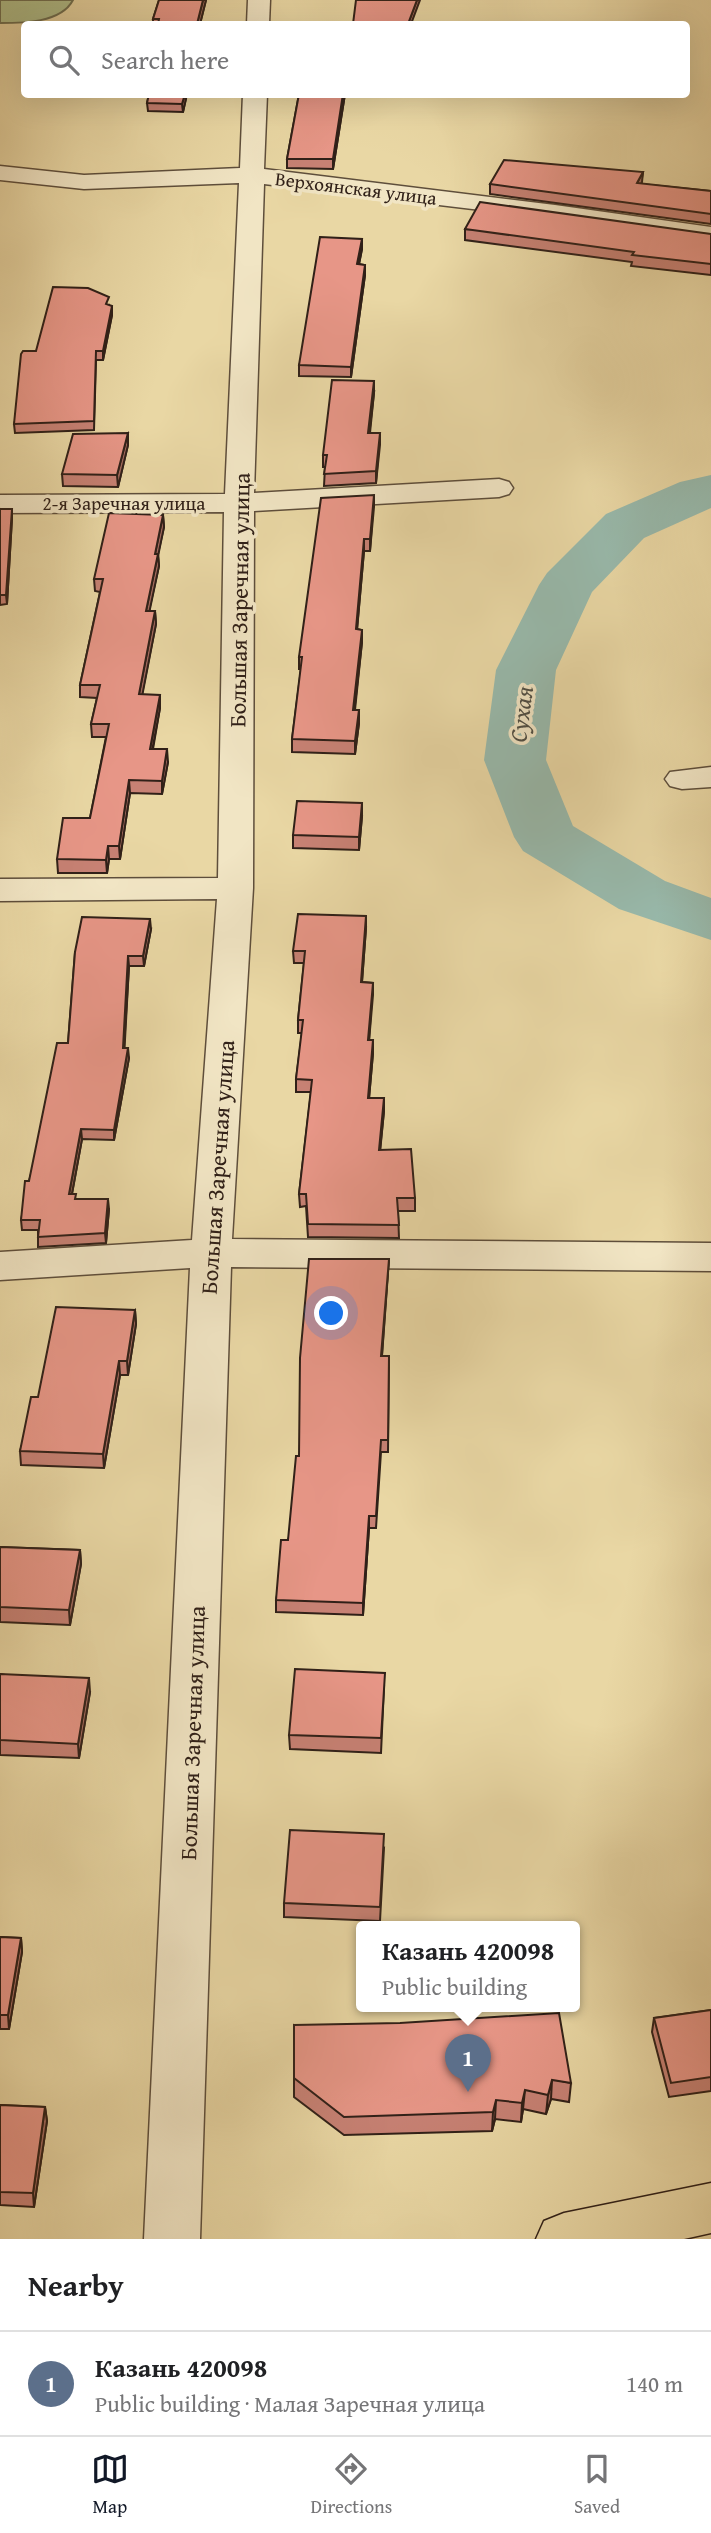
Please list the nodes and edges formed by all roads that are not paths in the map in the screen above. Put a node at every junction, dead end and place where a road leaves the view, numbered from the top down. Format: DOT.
graph roads {
  1 [pos="259,0"];
  2 [pos="258,21"];
  3 [pos="255,98"];
  4 [pos="0,173"];
  5 [pos="252,175"];
  6 [pos="711,235"];
  7 [pos="499,488"];
  8 [pos="239,503"];
  9 [pos="0,504"];
  10 [pos="236,888"];
  11 [pos="0,890"];
  12 [pos="211,1253"];
  13 [pos="711,1257"];
  14 [pos="0,1266"];
  15 [pos="711,2208"];
  16 [pos="172,2239"];
  17 [pos="564,2239"];
  1 -- 2 [label="street"];
  3 -- 5 [label="street, Большая Заречная улица"];
  4 -- 5 [label="street, Верхоянская улица"];
  5 -- 6 [label="street, Верхоянская улица"];
  5 -- 8 [label="street, Большая Заречная улица"];
  7 -- 8 [label="street, 2-я Заречная улица"];
  8 -- 9 [label="street, 2-я Заречная улица"];
  8 -- 10 [label="street, Большая Заречная улица"];
  10 -- 11 [label="street"];
  10 -- 12 [label="street, Большая Заречная улица"];
  12 -- 13 [label="street"];
  12 -- 14 [label="street"];
  12 -- 16 [label="street, Большая Заречная улица"];
  15 -- 17 [label="main road"];
}
